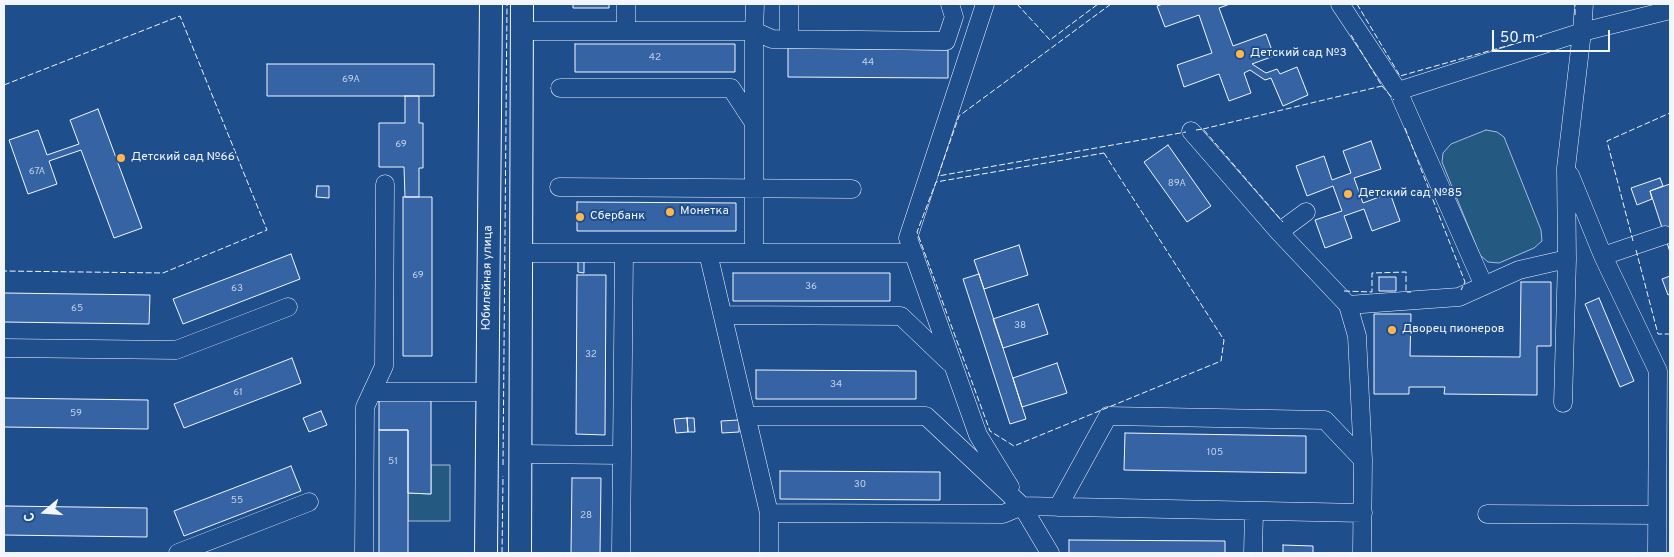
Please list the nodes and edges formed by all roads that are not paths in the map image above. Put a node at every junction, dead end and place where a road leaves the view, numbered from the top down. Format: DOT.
graph roads {
  1 [pos="491,4"];
  2 [pos="522,4"];
  3 [pos="626,4"];
  4 [pos="755,4"];
  5 [pos="789,4"];
  6 [pos="1340,4"];
  7 [pos="1584,4"];
  8 [pos="1670,10"];
  9 [pos="952,11"];
  10 [pos="983,11"];
  11 [pos="522,31"];
  12 [pos="626,31"];
  13 [pos="754,31"];
  14 [pos="1582,32"];
  15 [pos="789,39"];
  16 [pos="560,88"];
  17 [pos="1398,91"];
  18 [pos="754,123"];
  19 [pos="1191,131"];
  20 [pos="1566,168"];
  21 [pos="385,184"];
  22 [pos="559,187"];
  23 [pos="754,187"];
  24 [pos="852,189"];
  25 [pos="1306,212"];
  26 [pos="1279,232"];
  27 [pos="1664,236"];
  28 [pos="521,253"];
  29 [pos="624,253"];
  30 [pos="708,253"];
  31 [pos="754,253"];
  32 [pos="914,253"];
  33 [pos="1603,256"];
  34 [pos="1567,259"];
  35 [pos="1484,286"];
  36 [pos="1348,305"];
  37 [pos="288,307"];
  38 [pos="723,315"];
  39 [pos="4,348"];
  40 [pos="952,364"];
  41 [pos="1664,368"];
  42 [pos="372,392"];
  43 [pos="487,392"];
  44 [pos="1563,403"];
  45 [pos="746,416"];
  46 [pos="520,454"];
  47 [pos="622,455"];
  48 [pos="1363,460"];
  49 [pos="310,502"];
  50 [pos="1022,506"];
  51 [pos="1058,507"];
  52 [pos="1254,511"];
  53 [pos="769,513"];
  54 [pos="1363,513"];
  55 [pos="1487,514"];
  56 [pos="1657,515"];
  57 [pos="178,553"];
  58 [pos="364,553"];
  59 [pos="486,553"];
  60 [pos="520,553"];
  61 [pos="621,553"];
  62 [pos="769,553"];
  63 [pos="1050,553"];
  64 [pos="1253,553"];
  65 [pos="1362,553"];
  66 [pos="1657,553"];
  1 -- 43 [label="main road, Юбилейная улица"];
  2 -- 11 [label="main road"];
  3 -- 12 [label="street"];
  4 -- 13 [label="street"];
  5 -- 15 [label="street"];
  6 -- 17 [label="street"];
  7 -- 14 [label="street"];
  8 -- 14 [label="street"];
  9 -- 10 [label="street"];
  9 -- 15 [label="street"];
  10 -- 32 [label="street"];
  11 -- 12 [label="street"];
  11 -- 28 [label="main road"];
  12 -- 13 [label="street"];
  13 -- 15 [label="street"];
  13 -- 18 [label="street"];
  14 -- 17 [label="street"];
  14 -- 20 [label="street"];
  16 -- 18 [label="street"];
  17 -- 35 [label="street"];
  18 -- 23 [label="street"];
  19 -- 26 [label="street"];
  20 -- 33 [label="street"];
  20 -- 34 [label="street"];
  21 -- 42 [label="street"];
  22 -- 23 [label="street"];
  23 -- 24 [label="street"];
  23 -- 31 [label="street"];
  25 -- 26 [label="street"];
  26 -- 36 [label="street"];
  27 -- 33 [label="street"];
  28 -- 29 [label="street"];
  28 -- 46 [label="main road"];
  29 -- 30 [label="street"];
  29 -- 47 [label="street"];
  30 -- 31 [label="street"];
  30 -- 38 [label="street"];
  31 -- 32 [label="street"];
  32 -- 40 [label="street"];
  33 -- 41 [label="street"];
  34 -- 35 [label="street"];
  34 -- 44 [label="street"];
  35 -- 36 [label="street"];
  36 -- 48 [label="street"];
  37 -- 39 [label="street"];
  38 -- 40 [label="street"];
  38 -- 45 [label="street"];
  40 -- 50 [label="street"];
  41 -- 56 [label="street"];
  42 -- 43 [label="street"];
  42 -- 58 [label="street"];
  43 -- 59 [label="main road, Юбилейная улица"];
  45 -- 50 [label="street"];
  45 -- 53 [label="street"];
  46 -- 47 [label="street"];
  46 -- 60 [label="main road"];
  47 -- 61 [label="street"];
  48 -- 51 [label="street"];
  48 -- 54 [label="street"];
  49 -- 57 [label="street"];
  50 -- 51 [label="street"];
  50 -- 53 [label="street"];
  50 -- 63 [label="street"];
  51 -- 52 [label="street"];
  52 -- 54 [label="street"];
  52 -- 64 [label="street"];
  53 -- 62 [label="street"];
  54 -- 65 [label="street"];
  55 -- 56 [label="street"];
  56 -- 66 [label="street"];
}
